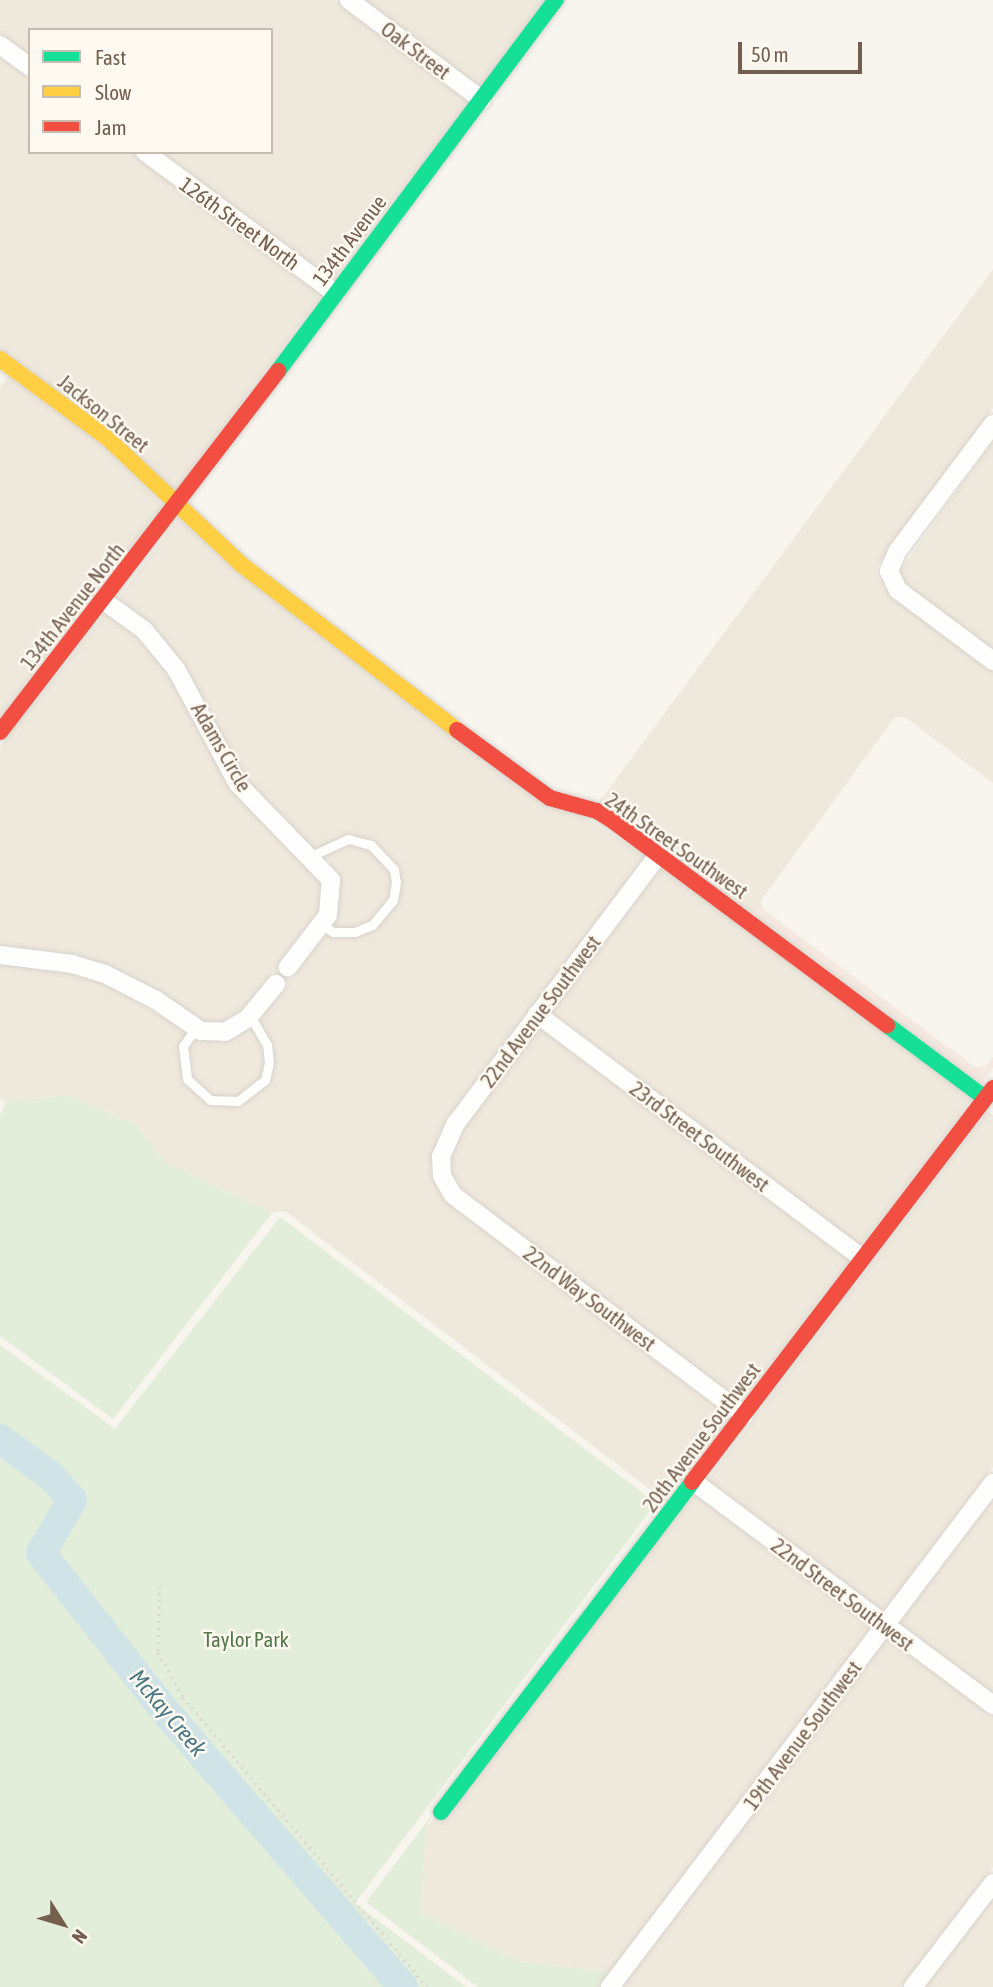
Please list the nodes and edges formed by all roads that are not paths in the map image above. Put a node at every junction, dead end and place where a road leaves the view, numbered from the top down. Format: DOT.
graph roads {
  1 [pos="349,0"];
  2 [pos="556,0"];
  3 [pos="0,45"];
  4 [pos="28,66"];
  5 [pos="482,100"];
  6 [pos="148,154"];
  7 [pos="335,293"];
  8 [pos="2,365"];
  9 [pos="993,424"];
  10 [pos="176,506"];
  11 [pos="104,601"];
  12 [pos="993,661"];
  13 [pos="0,732"];
  14 [pos="660,854"];
  15 [pos="312,856"];
  16 [pos="321,924"];
  17 [pos="0,954"];
  18 [pos="289,967"];
  19 [pos="276,984"];
  20 [pos="537,1014"];
  21 [pos="250,1016"];
  22 [pos="196,1028"];
  23 [pos="990,1097"];
  24 [pos="442,1176"];
  25 [pos="862,1258"];
  26 [pos="744,1415"];
  27 [pos="694,1482"];
  28 [pos="993,1483"];
  29 [pos="885,1625"];
  30 [pos="993,1705"];
  31 [pos="442,1812"];
  32 [pos="993,1882"];
  33 [pos="610,1987"];
  34 [pos="913,1987"];
  1 -- 5 [label="street, Oak Street"];
  2 -- 5 [label="street, 134th Avenue"];
  3 -- 4 [label="street"];
  5 -- 7 [label="street, 134th Avenue"];
  6 -- 7 [label="street, 126th Street North"];
  7 -- 10 [label="street, 134th Avenue"];
  8 -- 10 [label="street, Jackson Street"];
  9 -- 12 [label="street"];
  10 -- 11 [label="street, 134th Avenue North"];
  10 -- 14 [label="street, 24th Street Southwest"];
  11 -- 13 [label="street, 134th Avenue North"];
  11 -- 15 [label="street, Adams Circle"];
  14 -- 20 [label="street, 22nd Avenue Southwest"];
  14 -- 23 [label="street, 24th Street Southwest"];
  15 -- 16 [label="street, Adams Circle"];
  15 -- 16 [label="lane"];
  16 -- 18 [label="street, Adams Circle"];
  17 -- 22 [label="street"];
  19 -- 21 [label="street"];
  20 -- 24 [label="street, 22nd Avenue Southwest"];
  20 -- 25 [label="street, 23rd Street Southwest"];
  21 -- 22 [label="street"];
  21 -- 22 [label="lane"];
  23 -- 25 [label="street, 20th Avenue Southwest"];
  24 -- 26 [label="street, 22nd Way Southwest"];
  25 -- 26 [label="street, 20th Avenue Southwest"];
  26 -- 27 [label="street, 20th Avenue Southwest"];
  27 -- 29 [label="street, 22nd Street Southwest"];
  27 -- 31 [label="street, 20th Avenue Southwest"];
  28 -- 29 [label="street, 19th Avenue Southwest"];
  29 -- 30 [label="street, 22nd Street Southwest"];
  29 -- 33 [label="street, 19th Avenue Southwest"];
  32 -- 34 [label="street"];
}
